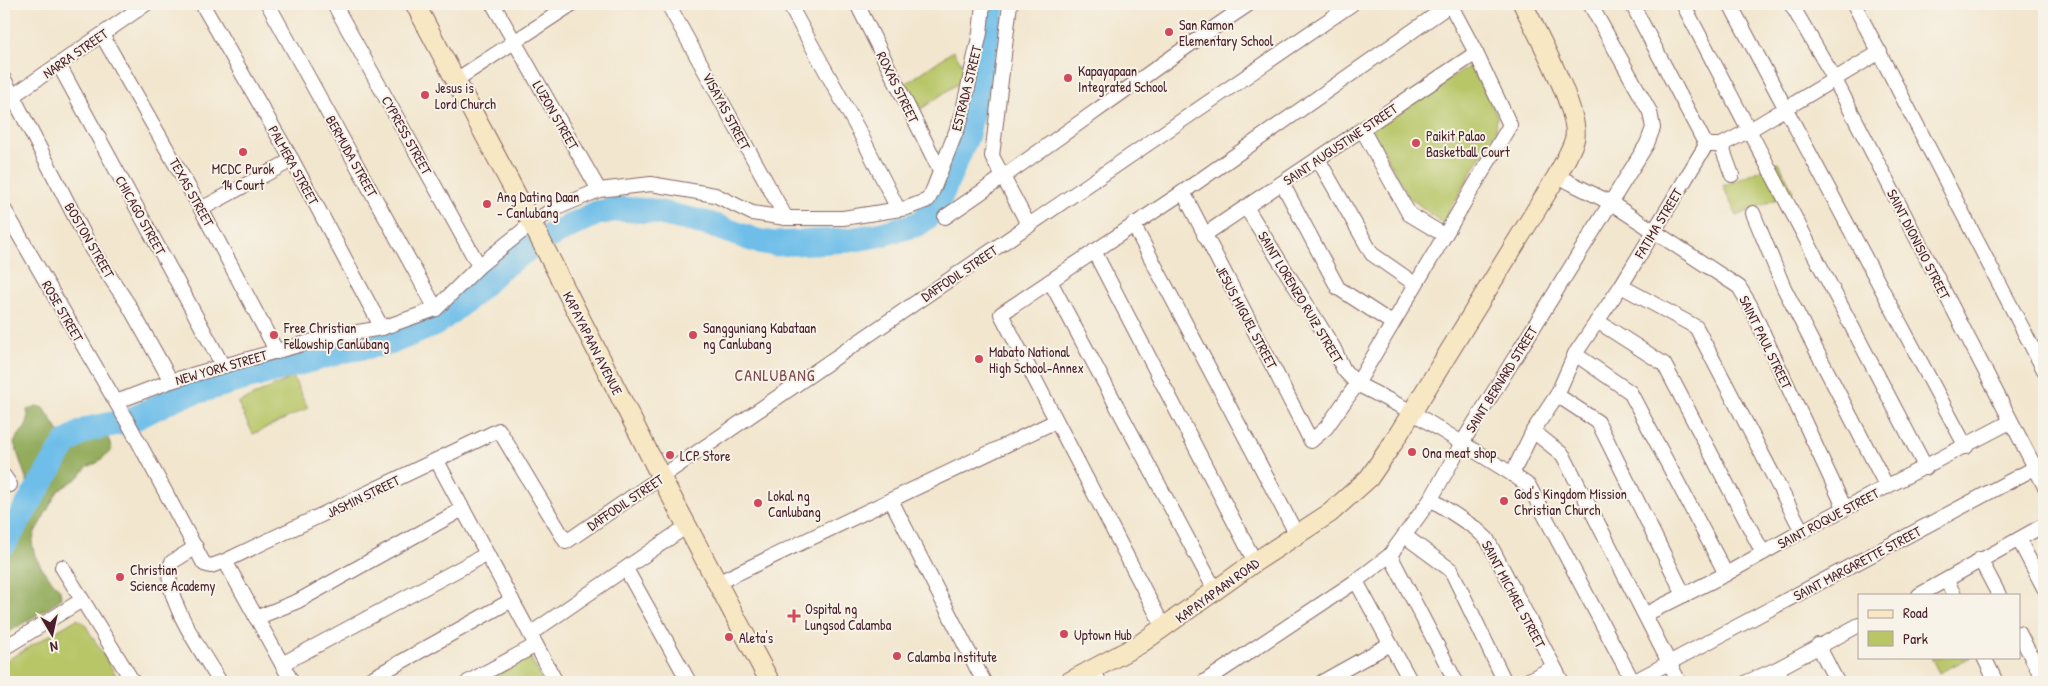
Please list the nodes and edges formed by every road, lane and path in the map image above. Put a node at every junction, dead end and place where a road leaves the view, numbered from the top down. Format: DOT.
graph roads {
  1 [pos="146,4"];
  2 [pos="202,4"];
  3 [pos="268,4"];
  4 [pos="334,4"];
  5 [pos="415,4"];
  6 [pos="493,4"];
  7 [pos="572,4"];
  8 [pos="668,4"];
  9 [pos="788,4"];
  10 [pos="857,4"];
  11 [pos="983,4"];
  12 [pos="1010,4"];
  13 [pos="1250,4"];
  14 [pos="1352,4"];
  15 [pos="1450,4"];
  16 [pos="1523,4"];
  17 [pos="1590,4"];
  18 [pos="1632,4"];
  19 [pos="1683,4"];
  20 [pos="1730,4"];
  21 [pos="1791,4"];
  22 [pos="1854,4"];
  23 [pos="102,35"];
  24 [pos="514,40"];
  25 [pos="1880,52"];
  26 [pos="1476,53"];
  27 [pos="59,65"];
  28 [pos="1834,78"];
  29 [pos="4,79"];
  30 [pos="456,80"];
  31 [pos="9,99"];
  32 [pos="1785,110"];
  33 [pos="1362,129"];
  34 [pos="1748,131"];
  35 [pos="1706,145"];
  36 [pos="1720,145"];
  37 [pos="1318,159"];
  38 [pos="292,160"];
  39 [pos="940,171"];
  40 [pos="1732,175"];
  41 [pos="1557,176"];
  42 [pos="1003,178"];
  43 [pos="1282,183"];
  44 [pos="599,190"];
  45 [pos="1183,192"];
  46 [pos="1611,203"];
  47 [pos="1246,207"];
  48 [pos="4,209"];
  49 [pos="201,209"];
  50 [pos="898,209"];
  51 [pos="1753,213"];
  52 [pos="945,217"];
  53 [pos="786,218"];
  54 [pos="1134,224"];
  55 [pos="1029,226"];
  56 [pos="1654,231"];
  57 [pos="537,235"];
  58 [pos="1204,235"];
  59 [pos="1444,235"];
  60 [pos="1094,251"];
  61 [pos="479,266"];
  62 [pos="1050,281"];
  63 [pos="1415,284"];
  64 [pos="1621,286"];
  65 [pos="436,309"];
  66 [pos="1597,321"];
  67 [pos="1392,323"];
  68 [pos="382,328"];
  69 [pos="278,352"];
  70 [pos="1575,354"];
  71 [pos="224,366"];
  72 [pos="2044,370"];
  73 [pos="171,381"];
  74 [pos="1358,384"];
  75 [pos="1557,395"];
  76 [pos="119,407"];
  77 [pos="1412,412"];
  78 [pos="1056,420"];
  79 [pos="2010,422"];
  80 [pos="1532,430"];
  81 [pos="1462,443"];
  82 [pos="1966,446"];
  83 [pos="437,461"];
  84 [pos="2040,465"];
  85 [pos="1926,468"];
  86 [pos="1512,474"];
  87 [pos="661,477"];
  88 [pos="2044,485"];
  89 [pos="1888,487"];
  90 [pos="1431,498"];
  91 [pos="891,500"];
  92 [pos="463,509"];
  93 [pos="1845,509"];
  94 [pos="2044,525"];
  95 [pos="687,526"];
  96 [pos="1802,530"];
  97 [pos="1297,535"];
  98 [pos="1405,536"];
  99 [pos="2019,540"];
  100 [pos="566,542"];
  101 [pos="196,548"];
  102 [pos="1763,553"];
  103 [pos="487,554"];
  104 [pos="1390,555"];
  105 [pos="1980,559"];
  106 [pos="226,561"];
  107 [pos="1255,562"];
  108 [pos="62,567"];
  109 [pos="626,569"];
  110 [pos="1726,574"];
  111 [pos="1356,581"];
  112 [pos="1947,581"];
  113 [pos="718,583"];
  114 [pos="2044,588"];
  115 [pos="1215,590"];
  116 [pos="1921,594"];
  117 [pos="1954,594"];
  118 [pos="1998,594"];
  119 [pos="1684,595"];
  120 [pos="82,600"];
  121 [pos="512,600"];
  122 [pos="1646,614"];
  123 [pos="256,618"];
  124 [pos="1858,625"];
  125 [pos="1164,628"];
  126 [pos="2020,635"];
  127 [pos="533,640"];
  128 [pos="1390,644"];
  129 [pos="1818,645"];
  130 [pos="4,648"];
  131 [pos="1984,658"];
  132 [pos="282,664"];
  133 [pos="1669,664"];
  134 [pos="1554,667"];
  135 [pos="1777,669"];
  136 [pos="1096,676"];
  137 [pos="1218,678"];
  138 [pos="2044,681"];
  139 [pos="132,682"];
  140 [pos="220,682"];
  141 [pos="292,682"];
  142 [pos="365,682"];
  143 [pos="468,682"];
  144 [pos="556,682"];
  145 [pos="689,682"];
  146 [pos="770,682"];
  147 [pos="984,682"];
  148 [pos="1069,682"];
  149 [pos="1204,682"];
  150 [pos="1322,682"];
  151 [pos="1411,682"];
  152 [pos="1456,682"];
  153 [pos="1505,682"];
  154 [pos="1525,682"];
  155 [pos="1562,682"];
  156 [pos="1633,682"];
  157 [pos="1679,682"];
  158 [pos="1748,682"];
  159 [pos="1784,682"];
  160 [pos="1837,682"];
  161 [pos="1996,682"];
  1 -- 23 [label="street, NARRA STREET"];
  2 -- 38 [label="street, PALMERA STREET"];
  3 -- 65 [label="street, BERMUDA STREET"];
  4 -- 61 [label="street, CYPRESS STREET"];
  5 -- 30 [label="street, KAPAYAPAAN AVENUE"];
  6 -- 24 [label="street, LUZON STREET"];
  7 -- 24 [label="street"];
  8 -- 53 [label="street, VISAYAS STREET"];
  9 -- 50 [label="street"];
  10 -- 39 [label="street, ROXAS STREET"];
  11 -- 39 [label="street, ESTRADA STREET"];
  12 -- 42 [label="street"];
  13 -- 42 [label="street"];
  14 -- 55 [label="street, DAFFODIL STREET"];
  15 -- 26 [label="street"];
  15 -- 45 [label="street"];
  16 -- 41 [label="street, KAPAYAPAAN ROAD"];
  17 -- 46 [label="street, SAINT BERNARD STREET"];
  18 -- 35 [label="street"];
  19 -- 34 [label="street"];
  20 -- 32 [label="street"];
  21 -- 28 [label="street, SAINT DIONISIO STREET"];
  22 -- 25 [label="street"];
  23 -- 27 [label="street, NARRA STREET"];
  23 -- 49 [label="street, TEXAS STREET"];
  24 -- 30 [label="street"];
  24 -- 44 [label="street, LUZON STREET"];
  25 -- 28 [label="street"];
  25 -- 72 [label="street"];
  26 -- 33 [label="street, SAINT AUGUSTINE STREET"];
  26 -- 59 [label="street"];
  27 -- 31 [label="street, NARRA STREET"];
  27 -- 71 [label="street, CHICAGO STREET"];
  28 -- 32 [label="street"];
  28 -- 79 [label="street, SAINT DIONISIO STREET"];
  29 -- 31 [label="street, BOSTON STREET"];
  30 -- 57 [label="street, KAPAYAPAAN AVENUE"];
  31 -- 73 [label="street, BOSTON STREET"];
  32 -- 34 [label="street"];
  32 -- 82 [label="street"];
  33 -- 37 [label="street, SAINT AUGUSTINE STREET"];
  33 -- 59 [label="street"];
  34 -- 36 [label="street"];
  34 -- 85 [label="street"];
  35 -- 36 [label="street"];
  35 -- 56 [label="street, FATIMA STREET"];
  36 -- 40 [label="street"];
  37 -- 43 [label="street, SAINT AUGUSTINE STREET"];
  37 -- 63 [label="street"];
  38 -- 49 [label="street"];
  38 -- 68 [label="street, PALMERA STREET"];
  39 -- 50 [label="street, ESTRADA STREET"];
  41 -- 46 [label="street, SAINT PAUL STREET"];
  41 -- 77 [label="street, KAPAYAPAAN ROAD"];
  42 -- 52 [label="street"];
  42 -- 55 [label="street"];
  43 -- 47 [label="street, SAINT AUGUSTINE STREET"];
  43 -- 67 [label="street"];
  44 -- 53 [label="street, NEW YORK STREET"];
  44 -- 57 [label="street, NEW YORK STREET"];
  45 -- 54 [label="street"];
  45 -- 58 [label="street, JESUS MIGUEL STREET"];
  46 -- 56 [label="street, SAINT PAUL STREET"];
  46 -- 81 [label="street, SAINT BERNARD STREET"];
  47 -- 58 [label="street, SAINT AUGUSTINE STREET"];
  47 -- 74 [label="street, SAINT LORENZO RUIZ STREET"];
  48 -- 76 [label="street, ROSE STREET"];
  49 -- 69 [label="street, TEXAS STREET"];
  50 -- 53 [label="street, NEW YORK STREET"];
  51 -- 89 [label="street"];
  54 -- 60 [label="street"];
  54 -- 97 [label="street"];
  55 -- 87 [label="street, DAFFODIL STREET"];
  56 -- 64 [label="street, FATIMA STREET"];
  56 -- 93 [label="street, SAINT PAUL STREET"];
  57 -- 61 [label="street, NEW YORK STREET"];
  57 -- 87 [label="street, KAPAYAPAAN AVENUE"];
  58 -- 74 [label="street, JESUS MIGUEL STREET"];
  59 -- 63 [label="street"];
  60 -- 62 [label="street"];
  60 -- 107 [label="street"];
  61 -- 65 [label="street, NEW YORK STREET"];
  62 -- 78 [label="street"];
  62 -- 115 [label="street"];
  63 -- 67 [label="street"];
  64 -- 66 [label="street, FATIMA STREET"];
  64 -- 96 [label="street"];
  65 -- 68 [label="street, NEW YORK STREET"];
  66 -- 70 [label="street, FATIMA STREET"];
  66 -- 102 [label="street"];
  67 -- 74 [label="street"];
  68 -- 69 [label="street, NEW YORK STREET"];
  69 -- 71 [label="street, NEW YORK STREET"];
  70 -- 75 [label="street, FATIMA STREET"];
  70 -- 110 [label="street"];
  71 -- 73 [label="street, NEW YORK STREET"];
  73 -- 76 [label="street, NEW YORK STREET"];
  74 -- 77 [label="street"];
  75 -- 80 [label="street, FATIMA STREET"];
  75 -- 119 [label="street"];
  76 -- 101 [label="street, ROSE STREET"];
  77 -- 81 [label="street"];
  77 -- 97 [label="street, KAPAYAPAAN ROAD"];
  78 -- 91 [label="street"];
  78 -- 125 [label="street"];
  79 -- 82 [label="street, SAINT ROQUE STREET"];
  79 -- 84 [label="street, SAINT DIONISIO STREET"];
  80 -- 86 [label="street, FATIMA STREET"];
  80 -- 122 [label="street"];
  81 -- 86 [label="street"];
  81 -- 90 [label="street, SAINT BERNARD STREET"];
  82 -- 85 [label="street, SAINT ROQUE STREET"];
  83 -- 92 [label="street"];
  83 -- 100 [label="street, JASMIN STREET"];
  83 -- 106 [label="street, JASMIN STREET"];
  84 -- 88 [label="street, SAINT DIONISIO STREET"];
  84 -- 133 [label="street, SAINT MARGARETTE STREET"];
  85 -- 89 [label="street, SAINT ROQUE STREET"];
  86 -- 156 [label="street"];
  87 -- 95 [label="street, KAPAYAPAAN AVENUE"];
  87 -- 100 [label="street, DAFFODIL STREET"];
  89 -- 93 [label="street, SAINT ROQUE STREET"];
  90 -- 98 [label="street, SAINT BERNARD STREET"];
  90 -- 134 [label="street, SAINT MICHAEL STREET"];
  91 -- 113 [label="street"];
  91 -- 147 [label="street"];
  92 -- 103 [label="street"];
  92 -- 123 [label="street"];
  93 -- 96 [label="street, SAINT ROQUE STREET"];
  94 -- 99 [label="street"];
  95 -- 109 [label="street"];
  95 -- 113 [label="street, KAPAYAPAAN AVENUE"];
  96 -- 102 [label="street, SAINT ROQUE STREET"];
  97 -- 107 [label="street, KAPAYAPAAN ROAD"];
  98 -- 104 [label="street, SAINT BERNARD STREET"];
  98 -- 153 [label="street"];
  99 -- 105 [label="street"];
  99 -- 114 [label="street"];
  101 -- 106 [label="street, ROSE STREET"];
  101 -- 140 [label="street"];
  102 -- 110 [label="street, SAINT ROQUE STREET"];
  103 -- 121 [label="street"];
  103 -- 132 [label="street"];
  104 -- 111 [label="street, SAINT BERNARD STREET"];
  104 -- 152 [label="street"];
  105 -- 112 [label="street"];
  105 -- 118 [label="street"];
  106 -- 123 [label="street"];
  107 -- 115 [label="street, KAPAYAPAAN ROAD"];
  108 -- 120 [label="street"];
  109 -- 127 [label="street"];
  109 -- 145 [label="street"];
  110 -- 119 [label="street, SAINT ROQUE STREET"];
  111 -- 128 [label="street"];
  111 -- 137 [label="street, SAINT BERNARD STREET"];
  112 -- 116 [label="street"];
  112 -- 117 [label="street"];
  113 -- 146 [label="street, KAPAYAPAAN AVENUE"];
  115 -- 125 [label="street, KAPAYAPAAN ROAD"];
  119 -- 122 [label="street, SAINT ROQUE STREET"];
  120 -- 130 [label="street"];
  120 -- 139 [label="street"];
  121 -- 127 [label="street"];
  121 -- 142 [label="street"];
  122 -- 133 [label="street"];
  123 -- 132 [label="street"];
  124 -- 129 [label="street"];
  125 -- 136 [label="street, KAPAYAPAAN ROAD"];
  126 -- 138 [label="street"];
  127 -- 143 [label="street"];
  127 -- 144 [label="street"];
  128 -- 150 [label="street"];
  128 -- 151 [label="street"];
  129 -- 135 [label="street"];
  129 -- 160 [label="street"];
  131 -- 161 [label="street"];
  132 -- 141 [label="street"];
  133 -- 156 [label="street, SAINT MARGARETTE STREET"];
  133 -- 157 [label="street"];
  134 -- 154 [label="street"];
  134 -- 155 [label="street, SAINT MICHAEL STREET"];
  135 -- 158 [label="street"];
  135 -- 159 [label="street"];
  136 -- 148 [label="street, KAPAYAPAAN ROAD"];
  137 -- 149 [label="street, SAINT BERNARD STREET"];
}
